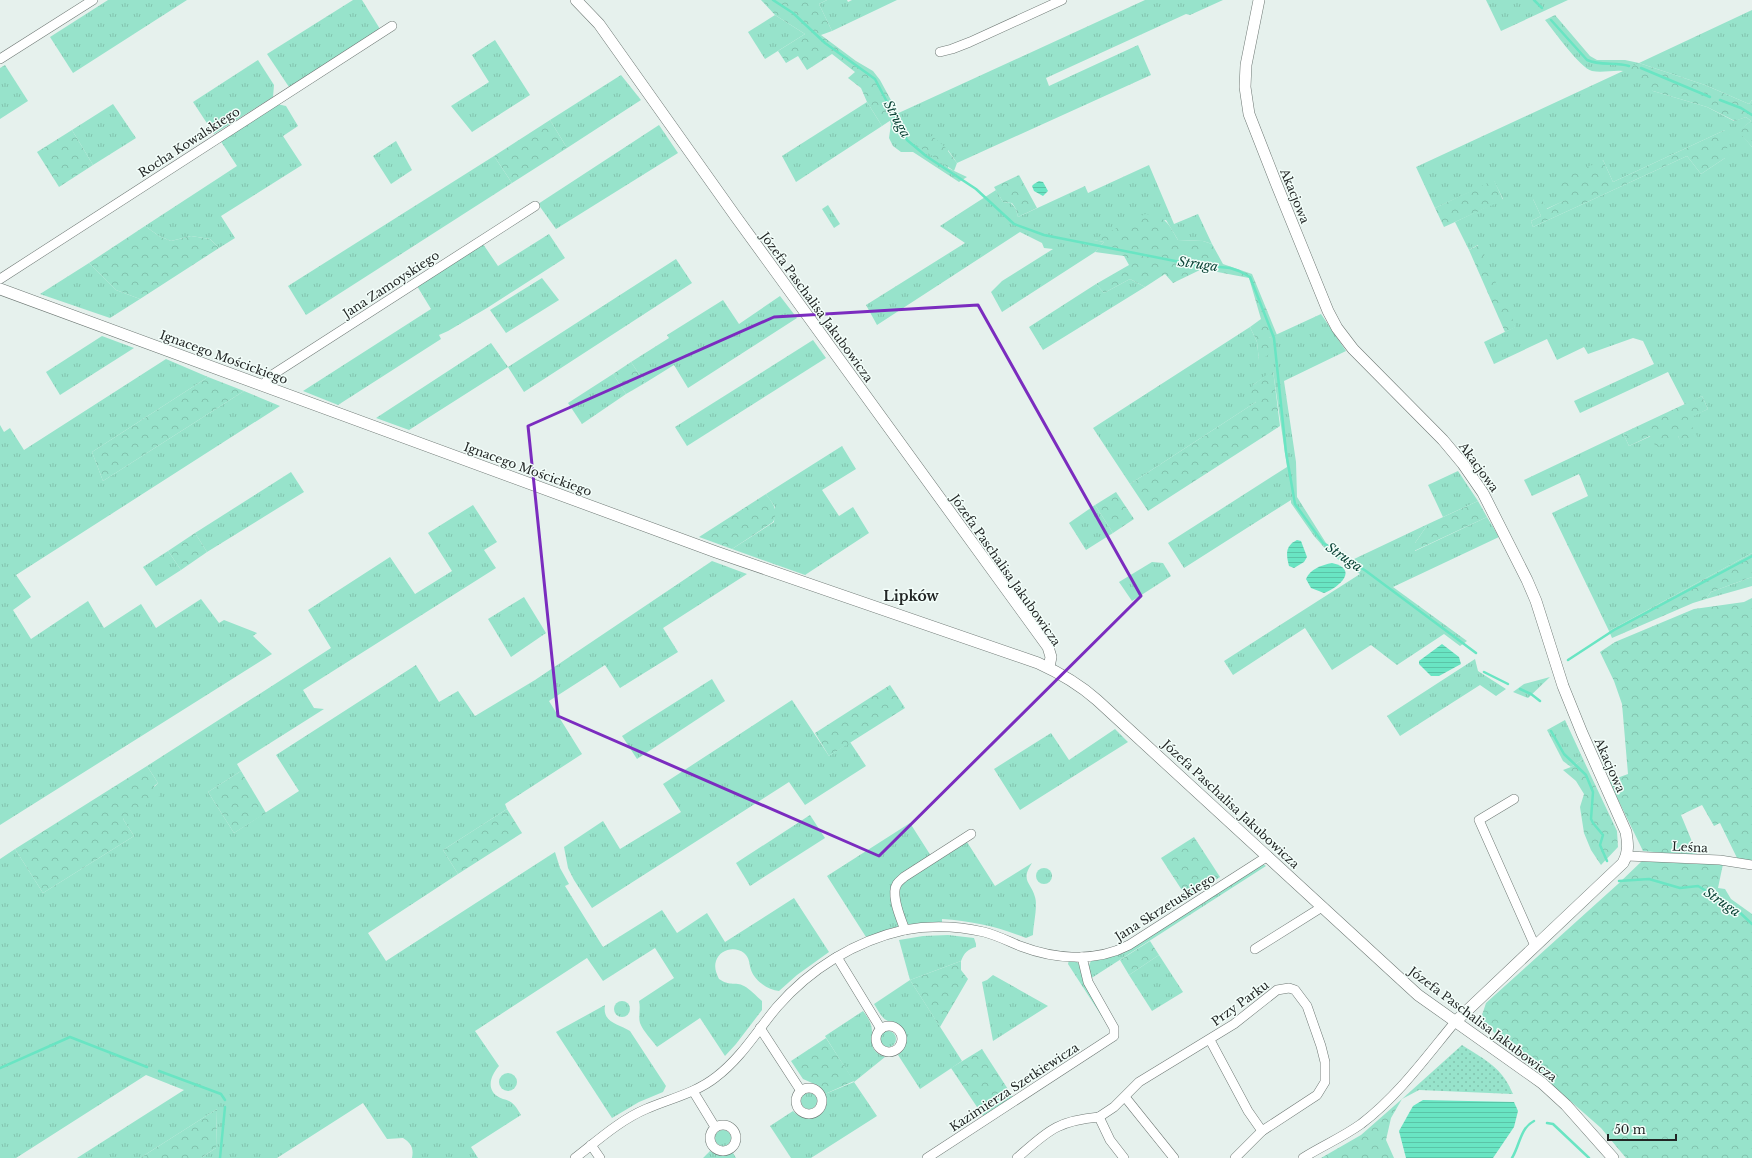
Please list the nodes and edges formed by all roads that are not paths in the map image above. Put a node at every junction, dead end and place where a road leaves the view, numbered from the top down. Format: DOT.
graph roads {
  1 [pos="93,0"];
  2 [pos="576,0"];
  3 [pos="1062,0"];
  4 [pos="1259,0"];
  5 [pos="392,26"];
  6 [pos="940,52"];
  7 [pos="0,59"];
  8 [pos="535,206"];
  9 [pos="0,279"];
  10 [pos="0,290"];
  11 [pos="263,386"];
  12 [pos="1049,667"];
  13 [pos="1514,799"];
  14 [pos="972,834"];
  15 [pos="1268,856"];
  16 [pos="1627,856"];
  17 [pos="1752,865"];
  18 [pos="1322,907"];
  19 [pos="905,930"];
  20 [pos="1535,946"];
  21 [pos="1256,949"];
  22 [pos="837,956"];
  23 [pos="1082,957"];
  24 [pos="1455,1022"];
  25 [pos="760,1028"];
  26 [pos="882,1029"];
  27 [pos="1210,1040"];
  28 [pos="693,1091"];
  29 [pos="801,1091"];
  30 [pos="1125,1097"];
  31 [pos="1099,1117"];
  32 [pos="715,1127"];
  33 [pos="1262,1131"];
  34 [pos="592,1145"];
  35 [pos="1313,1155"];
  36 [pos="575,1158"];
  37 [pos="600,1158"];
  38 [pos="927,1158"];
  39 [pos="1017,1158"];
  40 [pos="1124,1158"];
  41 [pos="1174,1158"];
  42 [pos="1235,1158"];
  43 [pos="1303,1158"];
  44 [pos="1613,1158"];
  1 -- 7 [label="street"];
  2 -- 12 [label="street, Józefa Paschalisa Jakubowicza"];
  3 -- 6 [label="street"];
  4 -- 16 [label="street, Akacjowa"];
  5 -- 9 [label="street, Rocha Kowalskiego"];
  8 -- 11 [label="street, Jana Zamoyskiego"];
  10 -- 11 [label="street, Ignacego Mościckiego"];
  11 -- 12 [label="street, Ignacego Mościckiego"];
  12 -- 15 [label="street, Józefa Paschalisa Jakubowicza"];
  13 -- 20 [label="street"];
  14 -- 19 [label="street"];
  15 -- 18 [label="street, Józefa Paschalisa Jakubowicza"];
  15 -- 23 [label="street, Jana Skrzetuskiego"];
  16 -- 17 [label="street, Leśna"];
  16 -- 20 [label="street"];
  18 -- 21 [label="street"];
  18 -- 24 [label="street, Józefa Paschalisa Jakubowicza"];
  19 -- 22 [label="street, Jana Skrzetuskiego"];
  19 -- 23 [label="street, Jana Skrzetuskiego"];
  20 -- 24 [label="street"];
  22 -- 25 [label="street, Jana Skrzetuskiego"];
  22 -- 26 [label="street"];
  23 -- 38 [label="street, Kazimierza Szetkiewicza"];
  24 -- 35 [label="street"];
  24 -- 44 [label="street, Józefa Paschalisa Jakubowicza"];
  25 -- 28 [label="street, Jana Skrzetuskiego"];
  25 -- 29 [label="street"];
  27 -- 30 [label="street, Przy Parku"];
  27 -- 33 [label="street, Przy Parku"];
  27 -- 33 [label="street, Przy Parku"];
  28 -- 32 [label="street"];
  28 -- 34 [label="street, Jana Skrzetuskiego"];
  30 -- 31 [label="street, Przy Parku"];
  30 -- 41 [label="street"];
  31 -- 39 [label="street, Przy Parku"];
  31 -- 40 [label="street"];
  33 -- 42 [label="street, Przy Parku"];
  34 -- 36 [label="street, Jana Skrzetuskiego"];
  34 -- 37 [label="street"];
  35 -- 43 [label="street"];
}
